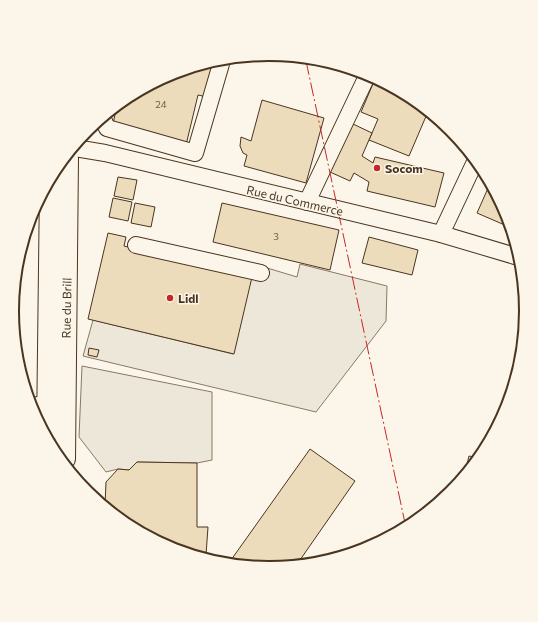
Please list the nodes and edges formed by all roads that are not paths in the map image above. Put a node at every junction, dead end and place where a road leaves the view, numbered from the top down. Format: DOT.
graph roads {
  1 [pos="220,66"];
  2 [pos="365,80"];
  3 [pos="105,123"];
  4 [pos="178,148"];
  5 [pos="79,149"];
  6 [pos="68,163"];
  7 [pos="473,167"];
  8 [pos="173,170"];
  9 [pos="50,191"];
  10 [pos="306,202"];
  11 [pos="441,234"];
  12 [pos="136,245"];
  13 [pos="512,255"];
  14 [pos="261,273"];
  15 [pos="39,405"];
  16 [pos="42,416"];
  17 [pos="65,455"];
  1 -- 4 [label="street"];
  2 -- 10 [label="street"];
  3 -- 4 [label="street"];
  4 -- 8 [label="street"];
  5 -- 8 [label="street, Rue du Commerce"];
  6 -- 17 [label="main road, Rue du Brill"];
  7 -- 11 [label="street"];
  8 -- 10 [label="street, Rue du Commerce"];
  9 -- 15 [label="main road, Rue du Brill"];
  10 -- 11 [label="street, Rue du Commerce"];
  11 -- 13 [label="street, Rue du Commerce"];
  12 -- 14 [label="street"];
  15 -- 16 [label="main road, Rue du Brill"];
}
